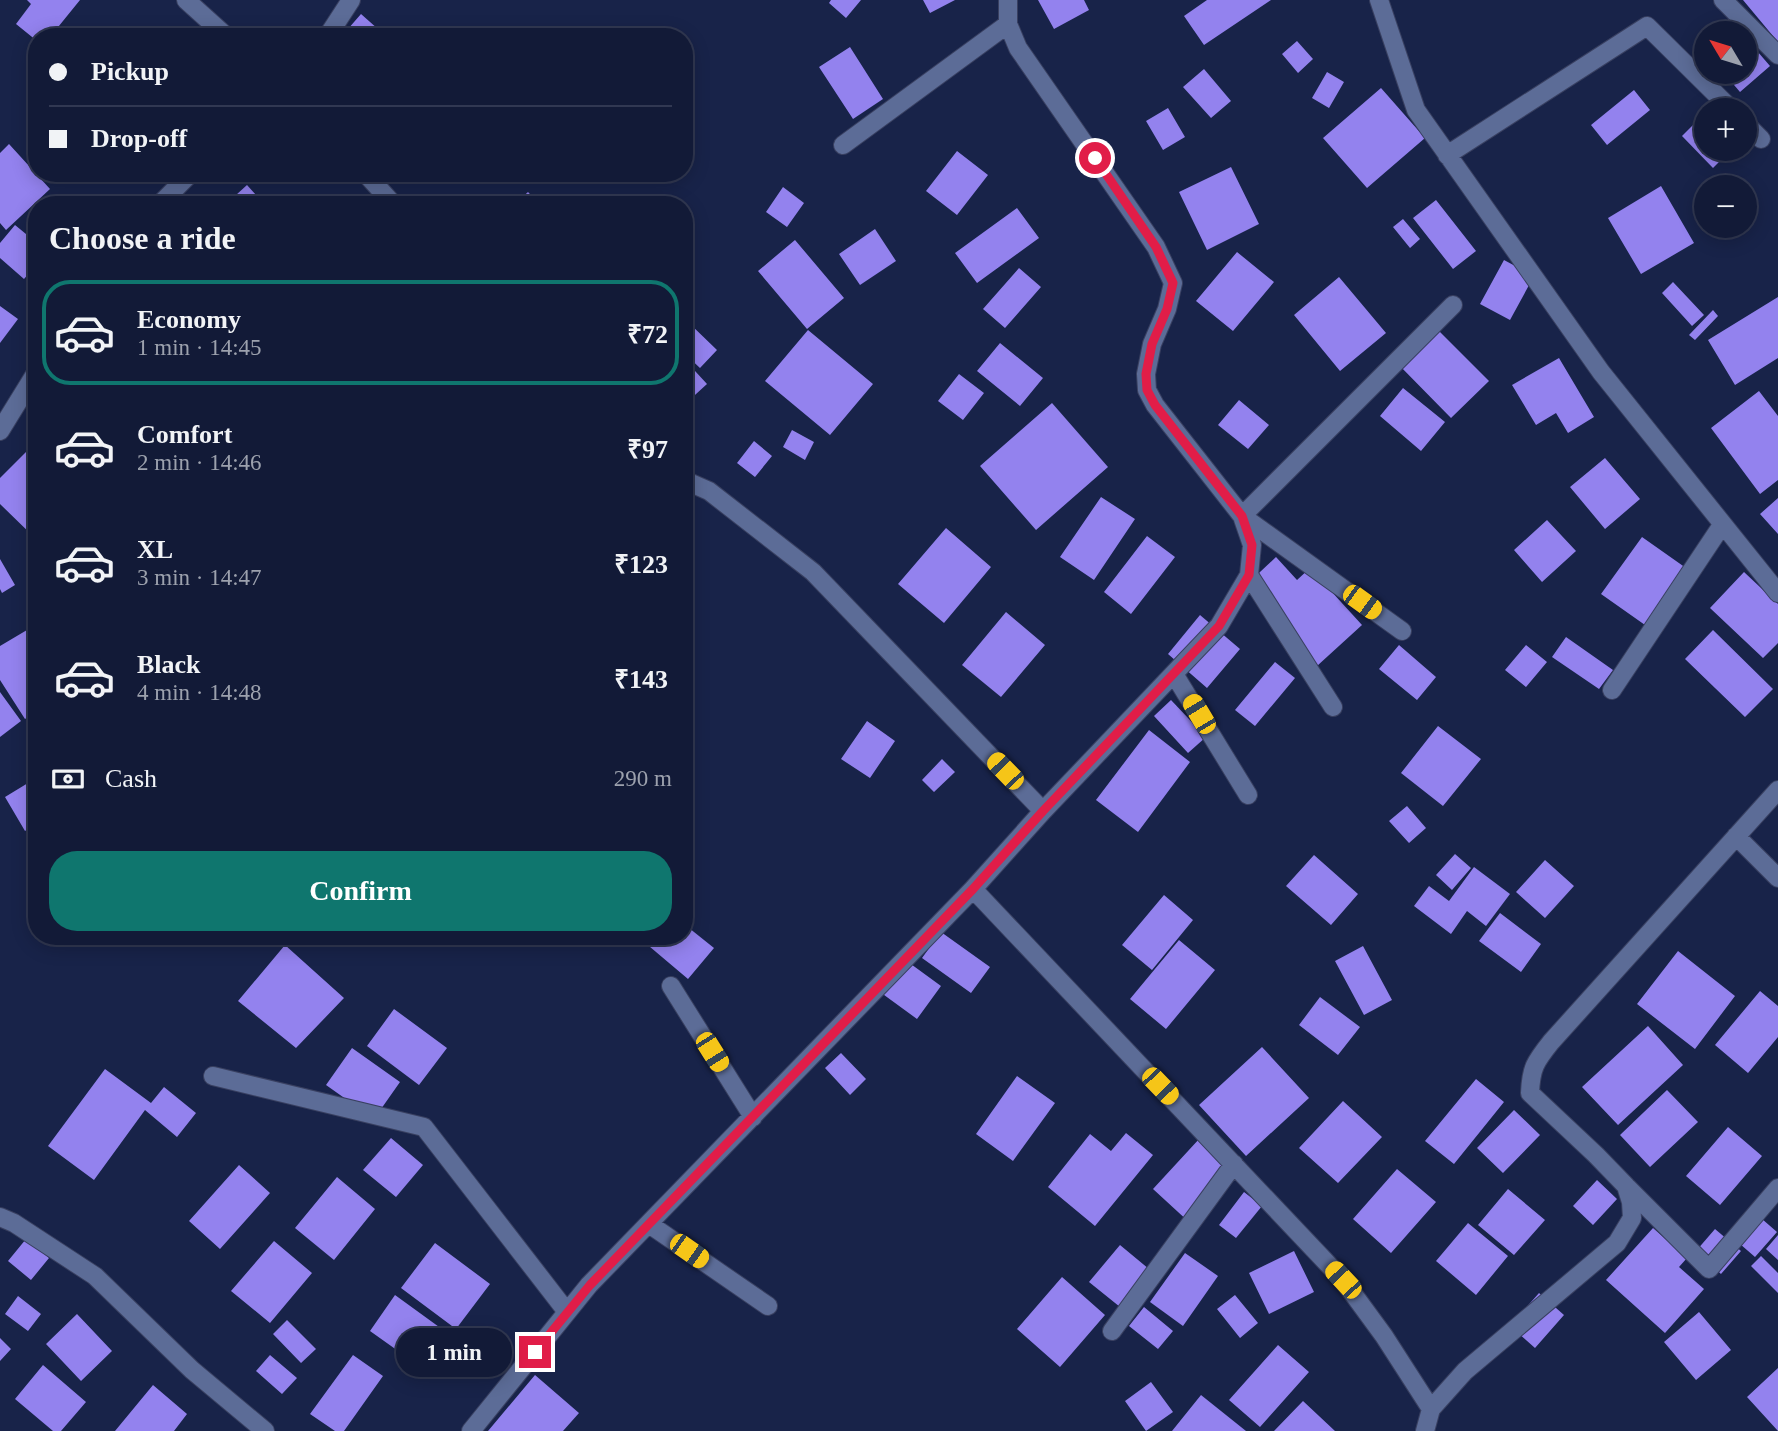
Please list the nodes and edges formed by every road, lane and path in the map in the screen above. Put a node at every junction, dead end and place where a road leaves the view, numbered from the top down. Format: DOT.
graph roads {
  1 [pos="186,0"];
  2 [pos="351,0"];
  3 [pos="1008,0"];
  4 [pos="1379,0"];
  5 [pos="1723,0"];
  6 [pos="1007,24"];
  7 [pos="217,28"];
  8 [pos="333,28"];
  9 [pos="1778,55"];
  10 [pos="1720,98"];
  11 [pos="1757,135"];
  12 [pos="1761,139"];
  13 [pos="843,145"];
  14 [pos="1447,155"];
  15 [pos="182,182"];
  16 [pos="373,182"];
  17 [pos="168,196"];
  18 [pos="386,196"];
  19 [pos="1453,305"];
  20 [pos="28,387"];
  21 [pos="0,432"];
  22 [pos="693,484"];
  23 [pos="1242,516"];
  24 [pos="1722,525"];
  25 [pos="1249,575"];
  26 [pos="1778,593"];
  27 [pos="1402,631"];
  28 [pos="1174,674"];
  29 [pos="1612,690"];
  30 [pos="1333,707"];
  31 [pos="1778,790"];
  32 [pos="1248,795"];
  33 [pos="1043,811"];
  34 [pos="1736,836"];
  35 [pos="1778,878"];
  36 [pos="973,889"];
  37 [pos="671,986"];
  38 [pos="213,1076"];
  39 [pos="753,1117"];
  40 [pos="1234,1164"];
  41 [pos="1626,1186"];
  42 [pos="1778,1188"];
  43 [pos="0,1217"];
  44 [pos="649,1224"];
  45 [pos="768,1306"];
  46 [pos="567,1312"];
  47 [pos="1112,1331"];
  48 [pos="1431,1409"];
  49 [pos="265,1431"];
  50 [pos="471,1431"];
  51 [pos="1425,1431"];
  1 -- 7 [label="street"];
  2 -- 8 [label="street"];
  3 -- 6 [label="street"];
  4 -- 14 [label="street"];
  5 -- 9 [label="street"];
  6 -- 13 [label="street"];
  6 -- 23 [label="street"];
  10 -- 14 [label="street"];
  11 -- 12 [label="street"];
  14 -- 24 [label="street"];
  15 -- 17 [label="street"];
  16 -- 18 [label="street"];
  19 -- 23 [label="street"];
  20 -- 21 [label="street"];
  22 -- 33 [label="street"];
  23 -- 25 [label="street"];
  23 -- 27 [label="street"];
  24 -- 26 [label="street"];
  24 -- 29 [label="street"];
  25 -- 28 [label="street"];
  25 -- 30 [label="street"];
  28 -- 32 [label="street"];
  28 -- 33 [label="street"];
  31 -- 34 [label="street"];
  33 -- 36 [label="street"];
  34 -- 35 [label="street"];
  34 -- 41 [label="street"];
  36 -- 39 [label="street"];
  36 -- 40 [label="street"];
  37 -- 39 [label="street"];
  38 -- 46 [label="street"];
  39 -- 44 [label="street"];
  40 -- 47 [label="street"];
  40 -- 48 [label="street"];
  41 -- 42 [label="street"];
  41 -- 48 [label="street"];
  43 -- 49 [label="street"];
  44 -- 45 [label="street"];
  44 -- 46 [label="street"];
  46 -- 50 [label="street"];
  48 -- 51 [label="street"];
}
